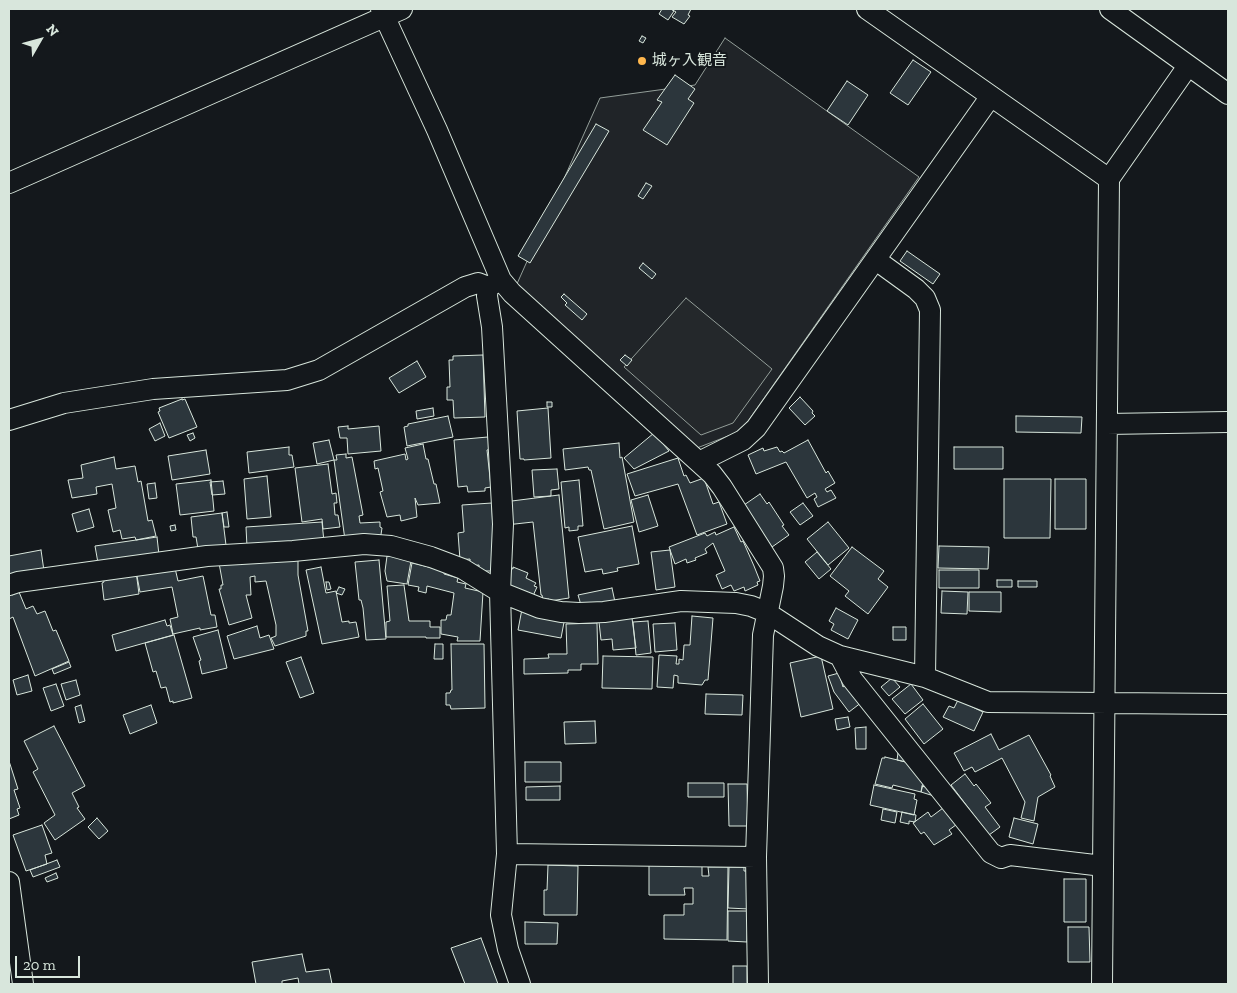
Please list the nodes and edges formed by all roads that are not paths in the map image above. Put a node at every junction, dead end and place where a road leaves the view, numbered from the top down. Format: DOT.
graph roads {
  1 [pos="867,9"];
  2 [pos="1110,9"];
  3 [pos="389,11"];
  4 [pos="1188,66"];
  5 [pos="1228,94"];
  6 [pos="990,96"];
  7 [pos="1109,178"];
  8 [pos="9,184"];
  9 [pos="876,260"];
  10 [pos="494,284"];
  11 [pos="9,420"];
  12 [pos="1228,422"];
  13 [pos="1107,424"];
  14 [pos="699,462"];
  15 [pos="9,585"];
  16 [pos="500,592"];
  17 [pos="766,612"];
  18 [pos="840,656"];
  19 [pos="925,677"];
  20 [pos="1104,702"];
  21 [pos="1228,704"];
  22 [pos="507,854"];
  23 [pos="756,857"];
  24 [pos="1103,866"];
  25 [pos="9,882"];
  26 [pos="23,984"];
  27 [pos="520,984"];
  28 [pos="758,984"];
  29 [pos="1102,984"];
  1 -- 6 [label="street"];
  2 -- 4 [label="street"];
  3 -- 8 [label="street"];
  3 -- 10 [label="street"];
  4 -- 5 [label="street"];
  4 -- 7 [label="street"];
  6 -- 7 [label="street"];
  6 -- 9 [label="street"];
  7 -- 13 [label="street"];
  9 -- 14 [label="street"];
  9 -- 19 [label="street"];
  10 -- 11 [label="street"];
  10 -- 14 [label="street"];
  10 -- 16 [label="street"];
  12 -- 13 [label="street"];
  13 -- 20 [label="street"];
  14 -- 17 [label="street"];
  15 -- 16 [label="street"];
  16 -- 17 [label="street"];
  16 -- 22 [label="street"];
  17 -- 18 [label="street"];
  17 -- 23 [label="street"];
  18 -- 19 [label="street"];
  18 -- 24 [label="street"];
  19 -- 20 [label="street"];
  20 -- 21 [label="street"];
  20 -- 24 [label="street"];
  22 -- 23 [label="street"];
  22 -- 27 [label="street"];
  23 -- 28 [label="street"];
  24 -- 29 [label="street"];
  25 -- 26 [label="street"];
}
